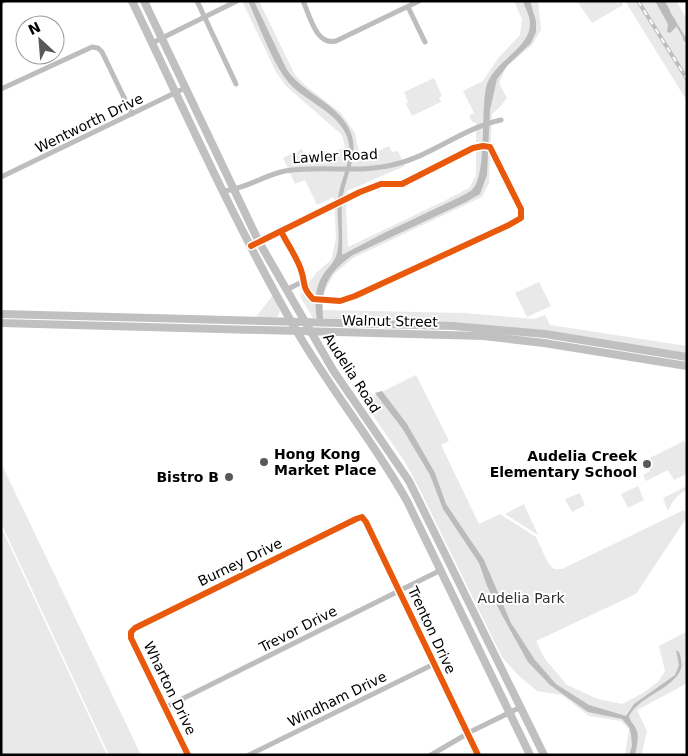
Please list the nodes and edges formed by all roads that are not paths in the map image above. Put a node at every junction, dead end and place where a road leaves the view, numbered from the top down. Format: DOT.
graph roads {
  1 [pos="132,1"];
  2 [pos="144,1"];
  3 [pos="196,1"];
  4 [pos="237,1"];
  5 [pos="303,1"];
  6 [pos="418,1"];
  7 [pos="408,7"];
  8 [pos="204,17"];
  9 [pos="162,38"];
  10 [pos="425,42"];
  11 [pos="152,43"];
  12 [pos="236,84"];
  13 [pos="186,88"];
  14 [pos="1,90"];
  15 [pos="176,93"];
  16 [pos="132,114"];
  17 [pos="501,120"];
  18 [pos="1,177"];
  19 [pos="234,190"];
  20 [pos="224,191"];
  21 [pos="282,230"];
  22 [pos="260,242"];
  23 [pos="251,246"];
  24 [pos="302,282"];
  25 [pos="286,290"];
  26 [pos="1,314"];
  27 [pos="30,315"];
  28 [pos="123,317"];
  29 [pos="292,322"];
  30 [pos="304,322"];
  31 [pos="1,323"];
  32 [pos="29,324"];
  33 [pos="122,327"];
  34 [pos="309,330"];
  35 [pos="297,331"];
  36 [pos="687,357"];
  37 [pos="687,366"];
  38 [pos="387,448"];
  39 [pos="377,453"];
  40 [pos="362,517"];
  41 [pos="451,565"];
  42 [pos="441,570"];
  43 [pos="400,591"];
  44 [pos="131,632"];
  45 [pos="499,663"];
  46 [pos="434,664"];
  47 [pos="488,668"];
  48 [pos="504,671"];
  49 [pos="492,677"];
  50 [pos="164,708"];
  51 [pos="521,708"];
  52 [pos="510,713"];
  53 [pos="468,734"];
  54 [pos="188,755"];
  55 [pos="249,755"];
  56 [pos="430,755"];
  57 [pos="478,755"];
  58 [pos="530,755"];
  59 [pos="544,755"];
  1 -- 11 [label="main road, Audelia Road"];
  2 -- 9 [label="main road, Audelia Road"];
  3 -- 8 [label="street"];
  4 -- 8 [label="street"];
  5 -- 7 [label="street"];
  6 -- 7 [label="street"];
  7 -- 10 [label="street"];
  8 -- 9 [label="street"];
  8 -- 12 [label="street"];
  9 -- 11 [label="street"];
  9 -- 13 [label="main road, Audelia Road"];
  11 -- 15 [label="main road, Audelia Road"];
  13 -- 15 [label="street, Wentworth Drive"];
  13 -- 19 [label="main road, Audelia Road"];
  14 -- 16 [label="street"];
  15 -- 16 [label="street, Wentworth Drive"];
  15 -- 20 [label="main road, Audelia Road"];
  16 -- 18 [label="street, Wentworth Drive"];
  17 -- 19 [label="street, Lawler Road"];
  19 -- 20 [label="street, Lawler Road"];
  19 -- 22 [label="main road, Audelia Road"];
  20 -- 23 [label="main road, Audelia Road"];
  21 -- 22 [label="street"];
  21 -- 24 [label="street"];
  21 -- 24 [label="street"];
  22 -- 23 [label="street"];
  22 -- 25 [label="main road, Audelia Road"];
  23 -- 29 [label="main road, Audelia Road"];
  24 -- 25 [label="street"];
  25 -- 30 [label="main road, Audelia Road"];
  26 -- 27 [label="main road, Walnut Street"];
  27 -- 28 [label="main road, Walnut Street"];
  27 -- 32 [label="main road"];
  28 -- 29 [label="main road, Walnut Street"];
  28 -- 33 [label="main road"];
  29 -- 30 [label="main road, Walnut Street"];
  29 -- 35 [label="main road, Audelia Road"];
  30 -- 34 [label="main road, Audelia Road"];
  30 -- 36 [label="main road, Walnut Street"];
  31 -- 32 [label="main road, Walnut Street"];
  32 -- 33 [label="main road, Walnut Street"];
  33 -- 35 [label="main road, Walnut Street"];
  34 -- 35 [label="main road, Walnut Street"];
  34 -- 37 [label="main road, Walnut Street"];
  34 -- 38 [label="main road, Audelia Road"];
  35 -- 39 [label="main road, Audelia Road"];
  38 -- 39 [label="main road"];
  38 -- 41 [label="main road, Audelia Road"];
  39 -- 42 [label="main road, Audelia Road"];
  40 -- 43 [label="street, Trenton Drive"];
  40 -- 44 [label="street, Burney Drive"];
  41 -- 42 [label="main road"];
  41 -- 45 [label="main road, Audelia Road"];
  42 -- 43 [label="street, Trevor Drive"];
  42 -- 47 [label="main road, Audelia Road"];
  43 -- 46 [label="street, Trenton Drive"];
  43 -- 50 [label="street, Trevor Drive"];
  44 -- 50 [label="street, Wharton Drive"];
  45 -- 47 [label="main road"];
  45 -- 48 [label="main road, Audelia Road"];
  46 -- 53 [label="street, Trenton Drive"];
  46 -- 55 [label="street, Windham Drive"];
  47 -- 49 [label="main road, Audelia Road"];
  48 -- 49 [label="main road"];
  48 -- 51 [label="main road, Audelia Road"];
  49 -- 52 [label="main road, Audelia Road"];
  50 -- 54 [label="street, Wharton Drive"];
  51 -- 52 [label="street"];
  51 -- 59 [label="main road, Audelia Road"];
  52 -- 53 [label="street"];
  52 -- 58 [label="main road, Audelia Road"];
  53 -- 56 [label="street"];
  53 -- 57 [label="street, Trenton Drive"];
}
